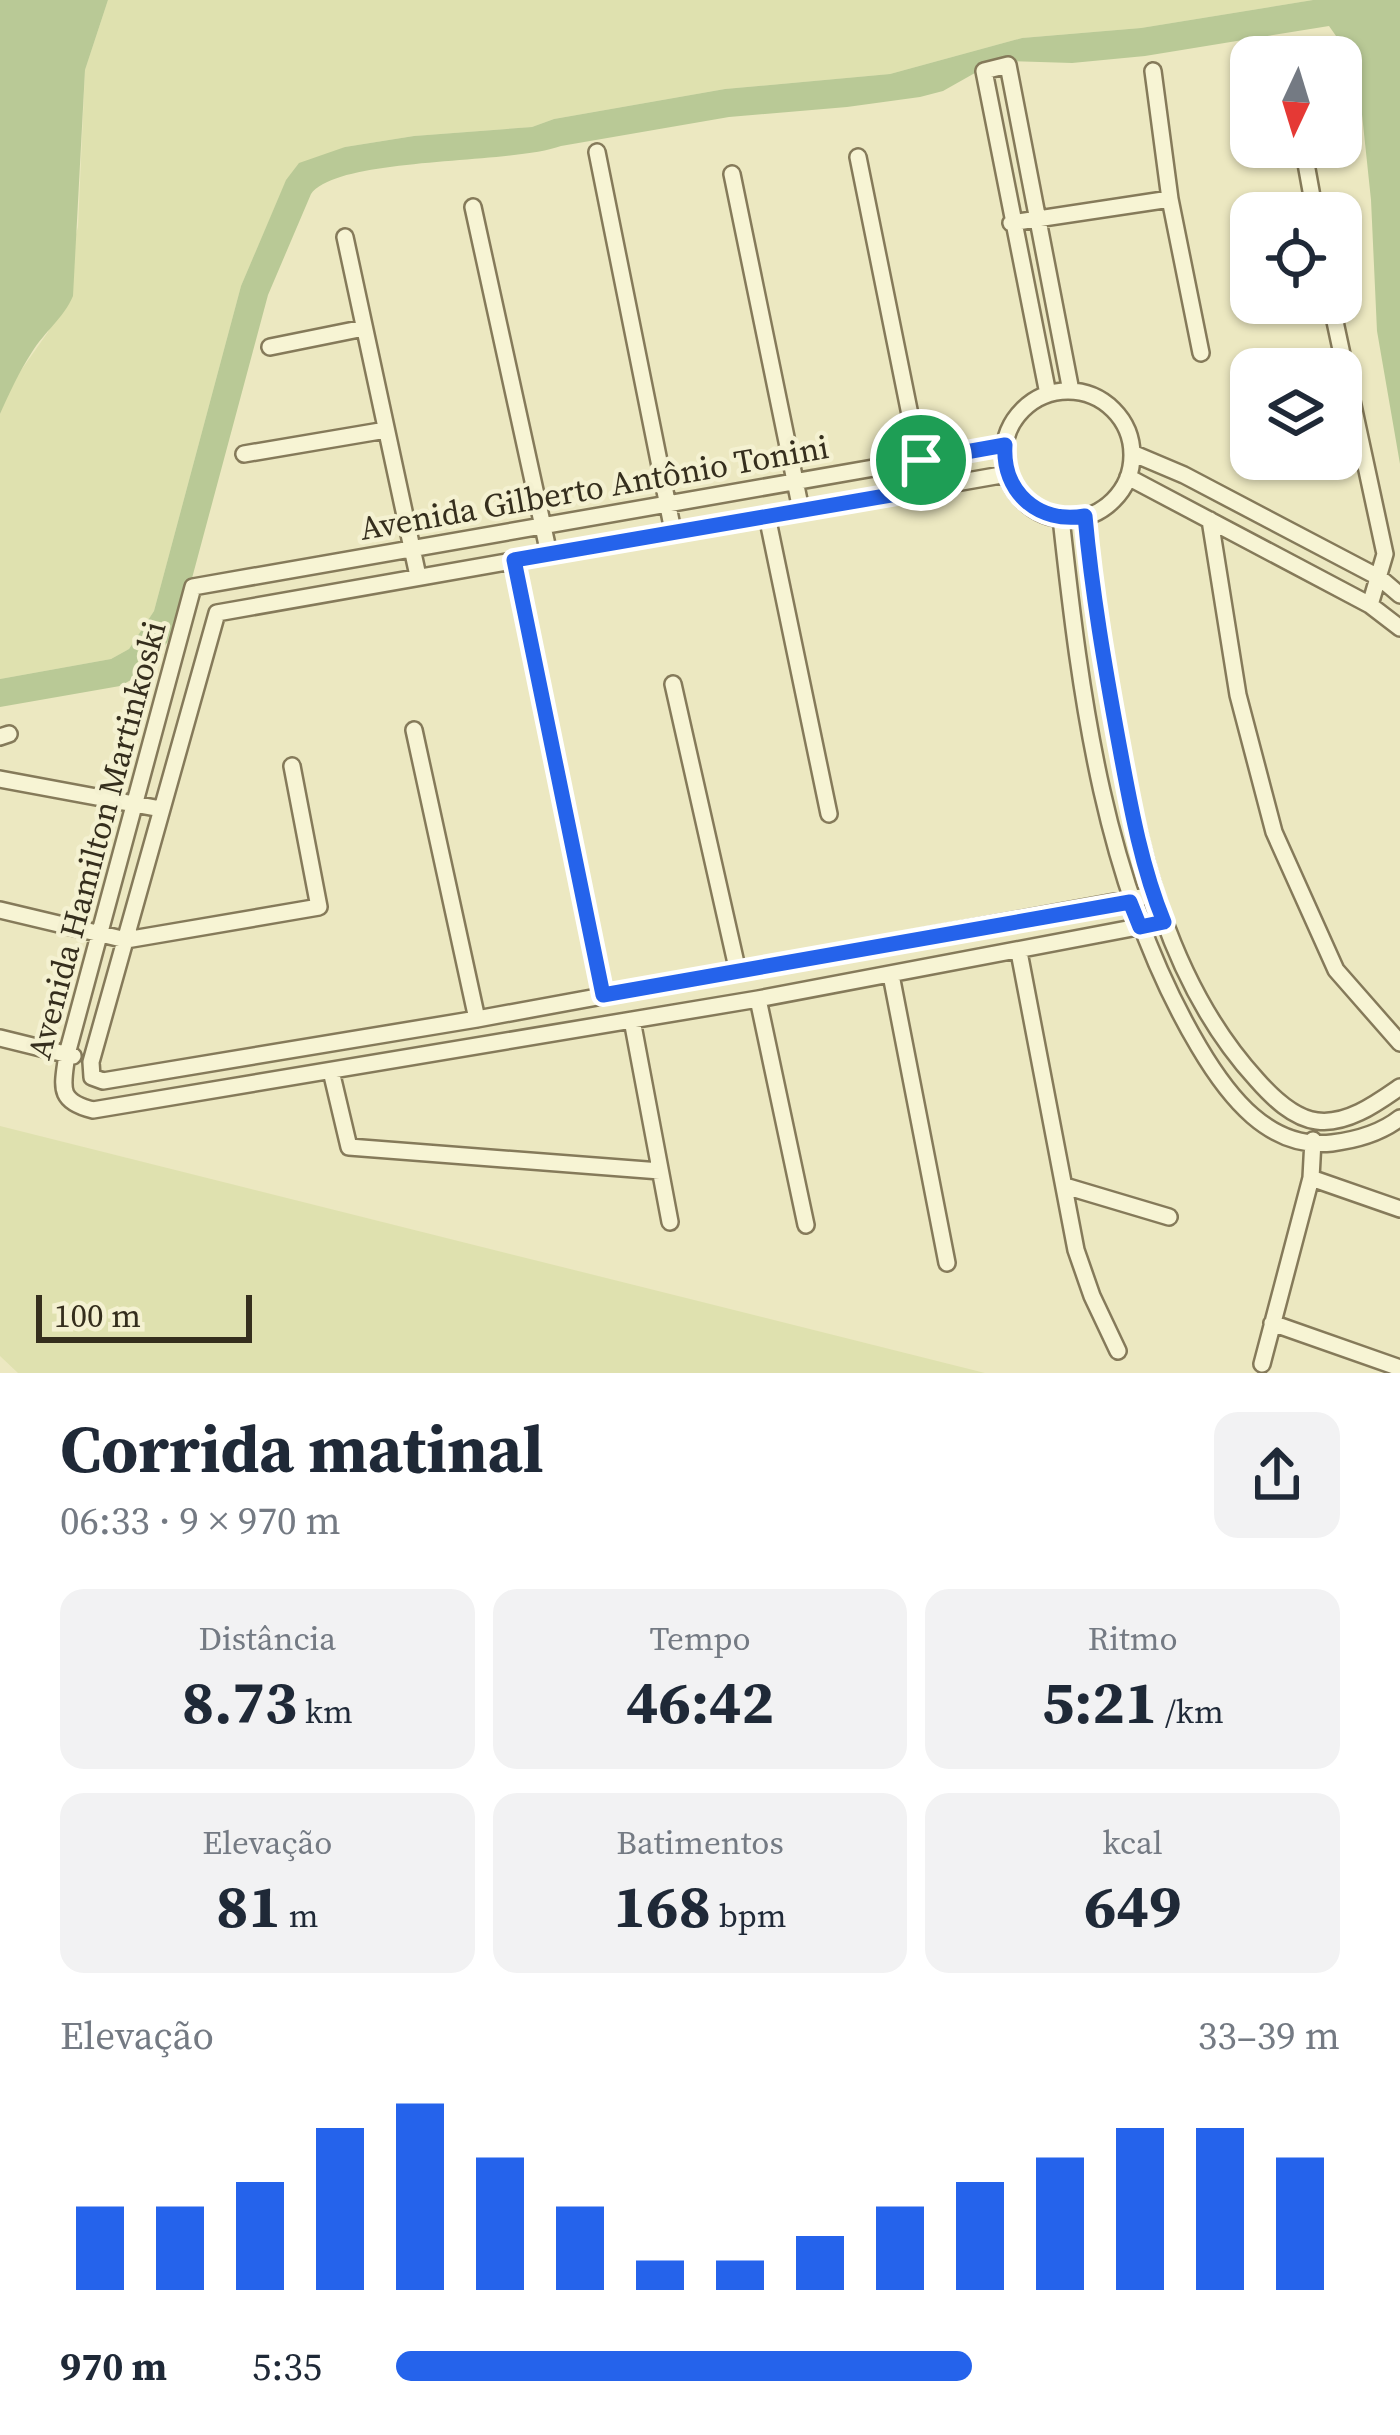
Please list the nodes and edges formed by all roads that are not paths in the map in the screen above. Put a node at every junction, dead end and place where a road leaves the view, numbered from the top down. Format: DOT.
graph roads {
  1 [pos="1153,71"];
  2 [pos="597,152"];
  3 [pos="859,157"];
  4 [pos="733,175"];
  5 [pos="1170,199"];
  6 [pos="473,207"];
  7 [pos="1036,218"];
  8 [pos="1011,223"];
  9 [pos="346,237"];
  10 [pos="1336,324"];
  11 [pos="364,328"];
  12 [pos="270,347"];
  13 [pos="1201,353"];
  14 [pos="1072,391"];
  15 [pos="1048,394"];
  16 [pos="386,430"];
  17 [pos="1005,445"];
  18 [pos="1132,453"];
  19 [pos="244,454"];
  20 [pos="921,460"];
  21 [pos="1007,474"];
  22 [pos="1128,477"];
  23 [pos="795,482"];
  24 [pos="926,489"];
  25 [pos="667,504"];
  26 [pos="801,510"];
  27 [pos="767,516"];
  28 [pos="1085,516"];
  29 [pos="1061,518"];
  30 [pos="1210,520"];
  31 [pos="542,526"];
  32 [pos="673,531"];
  33 [pos="411,549"];
  34 [pos="549,554"];
  35 [pos="514,560"];
  36 [pos="418,576"];
  37 [pos="1380,578"];
  38 [pos="193,586"];
  39 [pos="1400,596"];
  40 [pos="1370,605"];
  41 [pos="213,616"];
  42 [pos="1400,628"];
  43 [pos="673,684"];
  44 [pos="414,730"];
  45 [pos="292,766"];
  46 [pos="0,778"];
  47 [pos="135,801"];
  48 [pos="161,808"];
  49 [pos="829,814"];
  50 [pos="1153,895"];
  51 [pos="1130,902"];
  52 [pos="0,910"];
  53 [pos="1164,922"];
  54 [pos="1140,927"];
  55 [pos="99,935"];
  56 [pos="126,940"];
  57 [pos="1019,952"];
  58 [pos="738,972"];
  59 [pos="891,974"];
  60 [pos="603,995"];
  61 [pos="758,999"];
  62 [pos="477,1019"];
  63 [pos="632,1020"];
  64 [pos="0,1038"];
  65 [pos="1400,1042"];
  66 [pos="67,1054"];
  67 [pos="91,1069"];
  68 [pos="331,1070"];
  69 [pos="1400,1087"];
  70 [pos="1400,1118"];
  71 [pos="1316,1121"];
  72 [pos="1313,1145"];
  73 [pos="659,1171"];
  74 [pos="1311,1178"];
  75 [pos="1065,1186"];
  76 [pos="1400,1209"];
  77 [pos="1169,1217"];
  78 [pos="670,1222"];
  79 [pos="806,1226"];
  80 [pos="947,1263"];
  81 [pos="1272,1323"];
  82 [pos="1118,1351"];
  83 [pos="1262,1364"];
  84 [pos="1400,1368"];
  1 -- 5 [label="street"];
  2 -- 25 [label="street"];
  3 -- 20 [label="street"];
  4 -- 23 [label="street"];
  5 -- 7 [label="street"];
  5 -- 13 [label="street"];
  6 -- 31 [label="street"];
  7 -- 8 [label="street"];
  7 -- 8 [label="street"];
  7 -- 14 [label="street"];
  8 -- 15 [label="street"];
  9 -- 11 [label="street"];
  10 -- 37 [label="street"];
  11 -- 12 [label="street"];
  11 -- 16 [label="street"];
  14 -- 15 [label="street"];
  14 -- 18 [label="street"];
  15 -- 17 [label="street"];
  16 -- 19 [label="street"];
  16 -- 33 [label="street"];
  17 -- 20 [label="street, Avenida Gilberto Antônio Tonini"];
  17 -- 21 [label="street"];
  18 -- 22 [label="street"];
  18 -- 37 [label="street"];
  20 -- 23 [label="street, Avenida Gilberto Antônio Tonini"];
  20 -- 24 [label="street"];
  21 -- 24 [label="street, Avenida Gilberto Antônio Tonini"];
  21 -- 29 [label="street"];
  22 -- 28 [label="street"];
  22 -- 30 [label="street"];
  23 -- 25 [label="street, Avenida Gilberto Antônio Tonini"];
  23 -- 26 [label="street"];
  24 -- 26 [label="street, Avenida Gilberto Antônio Tonini"];
  25 -- 31 [label="street, Avenida Gilberto Antônio Tonini"];
  25 -- 32 [label="street"];
  26 -- 27 [label="street, Avenida Gilberto Antônio Tonini"];
  27 -- 32 [label="street, Avenida Gilberto Antônio Tonini"];
  27 -- 49 [label="street"];
  28 -- 29 [label="street"];
  28 -- 50 [label="street"];
  29 -- 51 [label="street"];
  30 -- 40 [label="street"];
  30 -- 65 [label="street"];
  31 -- 33 [label="street, Avenida Gilberto Antônio Tonini"];
  31 -- 34 [label="street"];
  32 -- 34 [label="street, Avenida Gilberto Antônio Tonini"];
  33 -- 36 [label="street"];
  33 -- 38 [label="street, Avenida Gilberto Antônio Tonini"];
  34 -- 35 [label="street, Avenida Gilberto Antônio Tonini"];
  35 -- 36 [label="street, Avenida Gilberto Antônio Tonini"];
  35 -- 60 [label="street"];
  36 -- 41 [label="street, Avenida Gilberto Antônio Tonini"];
  37 -- 39 [label="street"];
  37 -- 40 [label="street"];
  38 -- 47 [label="street, Avenida Hamilton Martinkoski"];
  40 -- 42 [label="street"];
  41 -- 48 [label="street, Avenida Hamilton Martinkoski"];
  43 -- 58 [label="street"];
  44 -- 62 [label="street"];
  45 -- 56 [label="street"];
  46 -- 47 [label="street"];
  47 -- 48 [label="street"];
  47 -- 55 [label="street, Avenida Hamilton Martinkoski"];
  48 -- 56 [label="street, Avenida Hamilton Martinkoski"];
  50 -- 51 [label="street"];
  50 -- 53 [label="street"];
  51 -- 54 [label="street"];
  51 -- 58 [label="street"];
  52 -- 55 [label="street"];
  53 -- 54 [label="street"];
  53 -- 71 [label="street"];
  54 -- 57 [label="street"];
  54 -- 72 [label="street"];
  55 -- 56 [label="street"];
  55 -- 66 [label="street, Avenida Hamilton Martinkoski"];
  56 -- 67 [label="street, Avenida Hamilton Martinkoski"];
  57 -- 59 [label="street"];
  57 -- 75 [label="street"];
  58 -- 60 [label="street"];
  59 -- 61 [label="street"];
  59 -- 80 [label="street"];
  60 -- 62 [label="street"];
  61 -- 63 [label="street"];
  61 -- 79 [label="street"];
  62 -- 67 [label="street"];
  63 -- 68 [label="street"];
  63 -- 73 [label="street"];
  64 -- 66 [label="street"];
  66 -- 67 [label="street"];
  66 -- 68 [label="street, Avenida Hamilton Martinkoski"];
  68 -- 73 [label="street"];
  69 -- 71 [label="street"];
  70 -- 72 [label="street"];
  71 -- 72 [label="street"];
  72 -- 74 [label="street"];
  73 -- 78 [label="street"];
  74 -- 76 [label="street"];
  74 -- 81 [label="street"];
  75 -- 77 [label="street"];
  75 -- 82 [label="street"];
  81 -- 83 [label="street"];
  81 -- 84 [label="street"];
}
